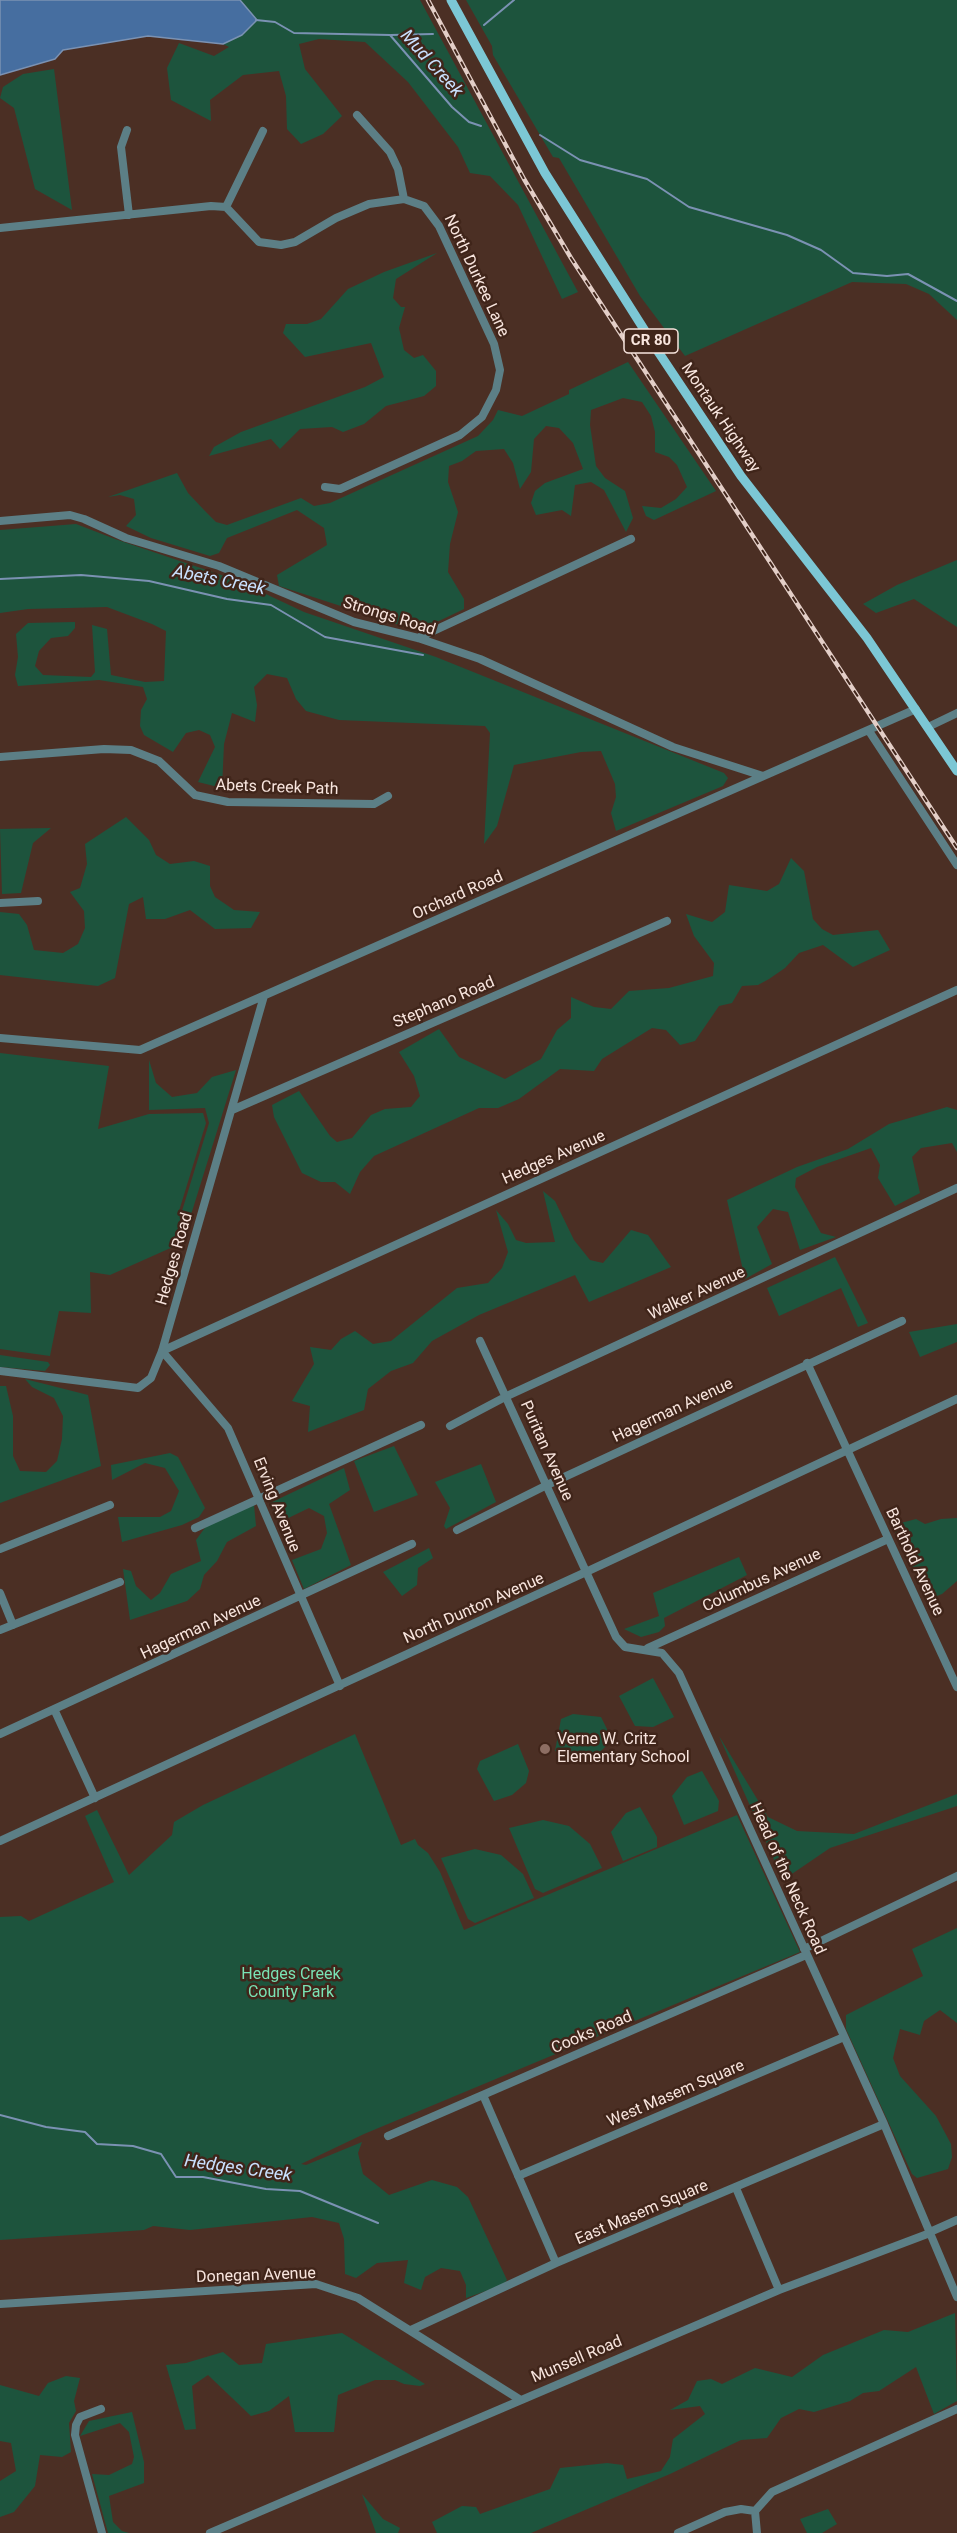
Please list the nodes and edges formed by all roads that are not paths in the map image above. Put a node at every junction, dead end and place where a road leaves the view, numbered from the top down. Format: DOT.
graph roads {
  1 [pos="451,0"];
  2 [pos="357,115"];
  3 [pos="127,130"];
  4 [pos="263,131"];
  5 [pos="404,199"];
  6 [pos="226,207"];
  7 [pos="129,215"];
  8 [pos="0,228"];
  9 [pos="325,487"];
  10 [pos="0,521"];
  11 [pos="631,539"];
  12 [pos="418,638"];
  13 [pos="916,709"];
  14 [pos="957,713"];
  15 [pos="928,727"];
  16 [pos="869,731"];
  17 [pos="0,757"];
  18 [pos="957,771"];
  19 [pos="763,776"];
  20 [pos="388,796"];
  21 [pos="957,865"];
  22 [pos="38,901"];
  23 [pos="0,903"];
  24 [pos="667,921"];
  25 [pos="957,990"];
  26 [pos="264,996"];
  27 [pos="0,1038"];
  28 [pos="232,1110"];
  29 [pos="957,1188"];
  30 [pos="902,1321"];
  31 [pos="480,1341"];
  32 [pos="162,1351"];
  33 [pos="807,1363"];
  34 [pos="0,1371"];
  35 [pos="507,1396"];
  36 [pos="957,1399"];
  37 [pos="422,1425"];
  38 [pos="450,1426"];
  39 [pos="846,1450"];
  40 [pos="547,1485"];
  41 [pos="258,1498"];
  42 [pos="110,1505"];
  43 [pos="195,1528"];
  44 [pos="457,1530"];
  45 [pos="888,1539"];
  46 [pos="412,1544"];
  47 [pos="0,1549"];
  48 [pos="586,1572"];
  49 [pos="120,1582"];
  50 [pos="0,1593"];
  51 [pos="300,1597"];
  52 [pos="13,1624"];
  53 [pos="0,1630"];
  54 [pos="648,1648"];
  55 [pos="340,1686"];
  56 [pos="957,1687"];
  57 [pos="54,1709"];
  58 [pos="0,1734"];
  59 [pos="95,1798"];
  60 [pos="0,1840"];
  61 [pos="957,1876"];
  62 [pos="805,1952"];
  63 [pos="844,2037"];
  64 [pos="483,2095"];
  65 [pos="884,2124"];
  66 [pos="388,2136"];
  67 [pos="518,2176"];
  68 [pos="736,2188"];
  69 [pos="957,2220"];
  70 [pos="930,2233"];
  71 [pos="556,2263"];
  72 [pos="779,2290"];
  73 [pos="957,2297"];
  74 [pos="0,2304"];
  75 [pos="411,2330"];
  76 [pos="519,2399"];
  77 [pos="101,2409"];
  78 [pos="957,2409"];
  79 [pos="754,2511"];
  80 [pos="102,2533"];
  81 [pos="210,2533"];
  82 [pos="678,2533"];
  83 [pos="757,2533"];
  1 -- 13 [label="main road, Montauk Highway / CR 80"];
  2 -- 5 [label="street"];
  3 -- 7 [label="street"];
  4 -- 6 [label="street"];
  5 -- 6 [label="street"];
  5 -- 9 [label="street, North Durkee Lane"];
  6 -- 7 [label="street"];
  7 -- 8 [label="street"];
  10 -- 12 [label="street, Strongs Road"];
  11 -- 12 [label="street"];
  12 -- 19 [label="street, Strongs Road"];
  13 -- 15 [label="main road, Montauk Highway / CR 80"];
  13 -- 16 [label="street, Orchard Road"];
  14 -- 15 [label="street"];
  15 -- 18 [label="main road, Montauk Highway / CR 80"];
  16 -- 19 [label="street, Orchard Road"];
  16 -- 21 [label="street"];
  17 -- 20 [label="street, Abets Creek Path"];
  19 -- 26 [label="street, Orchard Road"];
  22 -- 23 [label="street"];
  24 -- 28 [label="street, Stephano Road"];
  25 -- 32 [label="street, Hedges Avenue"];
  26 -- 27 [label="street, Orchard Road"];
  26 -- 28 [label="street, Hedges Road"];
  28 -- 32 [label="street, Hedges Road"];
  29 -- 35 [label="street, Walker Avenue"];
  30 -- 33 [label="street, Hagerman Avenue"];
  31 -- 35 [label="street, Puritan Avenue"];
  32 -- 34 [label="street, Hedges Road"];
  32 -- 41 [label="street, Erving Avenue"];
  33 -- 39 [label="street, Barthold Avenue"];
  33 -- 40 [label="street, Hagerman Avenue"];
  35 -- 38 [label="street, Walker Avenue"];
  35 -- 40 [label="street, Puritan Avenue"];
  36 -- 39 [label="street, North Dunton Avenue"];
  37 -- 41 [label="street"];
  39 -- 45 [label="street, Barthold Avenue"];
  39 -- 48 [label="street, North Dunton Avenue"];
  40 -- 44 [label="street, Hagerman Avenue"];
  40 -- 48 [label="street, Puritan Avenue"];
  41 -- 43 [label="street"];
  41 -- 51 [label="street, Erving Avenue"];
  42 -- 47 [label="street"];
  45 -- 54 [label="street, Columbus Avenue"];
  45 -- 56 [label="street, Barthold Avenue"];
  46 -- 51 [label="street, Hagerman Avenue"];
  48 -- 54 [label="street, Head of the Neck Road"];
  48 -- 55 [label="street, North Dunton Avenue"];
  49 -- 52 [label="street"];
  50 -- 52 [label="street"];
  51 -- 55 [label="street, Erving Avenue"];
  51 -- 57 [label="street, Hagerman Avenue"];
  52 -- 53 [label="street"];
  54 -- 62 [label="street, Head of the Neck Road"];
  55 -- 59 [label="street, North Dunton Avenue"];
  57 -- 58 [label="street, Hagerman Avenue"];
  57 -- 59 [label="street"];
  59 -- 60 [label="street, North Dunton Avenue"];
  61 -- 62 [label="street, Cooks Road"];
  62 -- 63 [label="street, Head of the Neck Road"];
  62 -- 64 [label="street, Cooks Road"];
  63 -- 65 [label="street, Head of the Neck Road"];
  63 -- 67 [label="street, West Masem Square"];
  64 -- 66 [label="street, Cooks Road"];
  64 -- 67 [label="street"];
  65 -- 68 [label="street, East Masem Square"];
  65 -- 70 [label="street, Head of the Neck Road"];
  67 -- 71 [label="street"];
  68 -- 71 [label="street, East Masem Square"];
  68 -- 72 [label="street"];
  69 -- 70 [label="street, Munsell Road"];
  70 -- 72 [label="street, Munsell Road"];
  70 -- 73 [label="street, Head of the Neck Road"];
  71 -- 75 [label="street, East Masem Square"];
  72 -- 76 [label="street, Munsell Road"];
  74 -- 75 [label="street, Donegan Avenue"];
  75 -- 76 [label="street, Donegan Avenue"];
  76 -- 81 [label="street, Munsell Road"];
  77 -- 80 [label="street"];
  78 -- 79 [label="street"];
  79 -- 82 [label="street"];
  79 -- 83 [label="street"];
}
